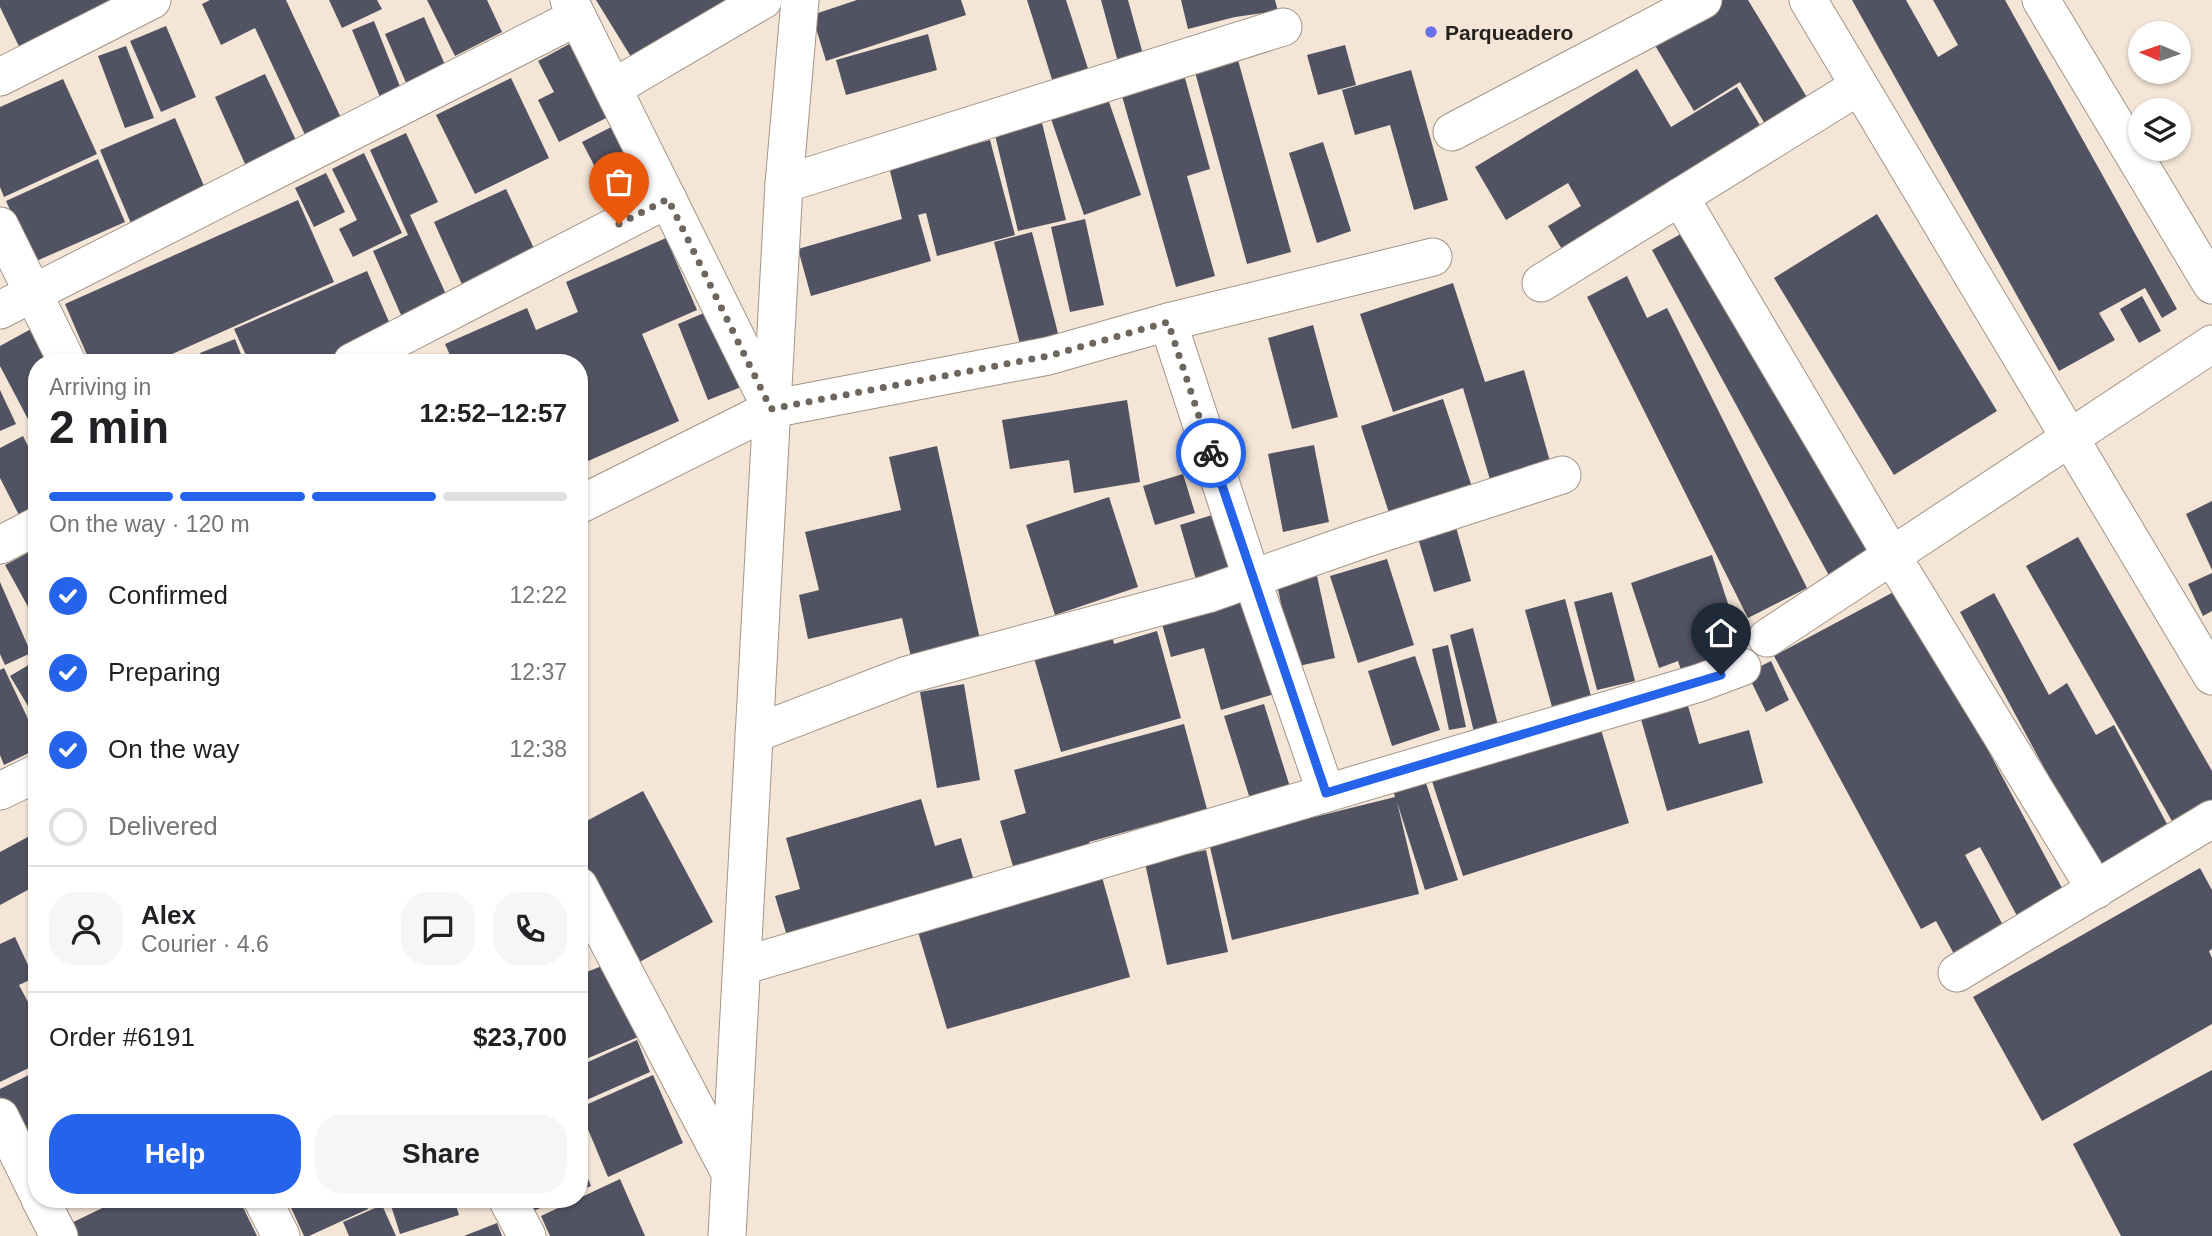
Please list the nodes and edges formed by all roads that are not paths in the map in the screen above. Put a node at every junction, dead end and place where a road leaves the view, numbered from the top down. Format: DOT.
graph roads {
  1 [pos="152,0"];
  2 [pos="763,0"];
  3 [pos="800,0"];
  4 [pos="1703,0"];
  5 [pos="1808,0"];
  6 [pos="2041,0"];
  7 [pos="573,8"];
  8 [pos="1283,27"];
  9 [pos="0,77"];
  10 [pos="1859,86"];
  11 [pos="613,88"];
  12 [pos="1452,132"];
  13 [pos="783,184"];
  14 [pos="1680,197"];
  15 [pos="668,199"];
  16 [pos="0,226"];
  17 [pos="1433,257"];
  18 [pos="1541,284"];
  19 [pos="2212,285"];
  20 [pos="32,293"];
  21 [pos="0,310"];
  22 [pos="1168,322"];
  23 [pos="2212,344"];
  24 [pos="63,354"];
  25 [pos="368,354"];
  26 [pos="771,409"];
  27 [pos="2070,438"];
  28 [pos="1562,475"];
  29 [pos="588,500"];
  30 [pos="28,531"];
  31 [pos="0,545"];
  32 [pos="1892,556"];
  33 [pos="1252,579"];
  34 [pos="1767,638"];
  35 [pos="1742,667"];
  36 [pos="2212,676"];
  37 [pos="754,734"];
  38 [pos="28,777"];
  39 [pos="0,791"];
  40 [pos="1326,793"];
  41 [pos="2212,819"];
  42 [pos="2096,890"];
  43 [pos="588,903"];
  44 [pos="742,966"];
  45 [pos="1957,973"];
  46 [pos="1,1124"];
  47 [pos="28,1175"];
  48 [pos="731,1175"];
  49 [pos="45,1208"];
  50 [pos="267,1208"];
  51 [pos="512,1208"];
  52 [pos="59,1236"];
  53 [pos="281,1236"];
  54 [pos="527,1236"];
  55 [pos="727,1236"];
  1 -- 9 [label="street"];
  2 -- 11 [label="street"];
  3 -- 13 [label="street"];
  4 -- 12 [label="street"];
  5 -- 10 [label="street"];
  6 -- 19 [label="street"];
  7 -- 11 [label="street"];
  7 -- 20 [label="street"];
  8 -- 13 [label="street"];
  10 -- 14 [label="street"];
  10 -- 27 [label="street"];
  11 -- 15 [label="street"];
  13 -- 26 [label="street"];
  14 -- 18 [label="street"];
  14 -- 32 [label="street"];
  15 -- 25 [label="street"];
  15 -- 26 [label="street"];
  16 -- 20 [label="street"];
  17 -- 22 [label="street"];
  20 -- 21 [label="street"];
  20 -- 24 [label="street"];
  22 -- 26 [label="street"];
  22 -- 33 [label="street"];
  23 -- 27 [label="street"];
  26 -- 29 [label="street"];
  26 -- 37 [label="street"];
  27 -- 32 [label="street"];
  27 -- 36 [label="street"];
  28 -- 33 [label="street"];
  30 -- 31 [label="street"];
  32 -- 34 [label="street"];
  32 -- 42 [label="street"];
  33 -- 37 [label="street"];
  33 -- 40 [label="street"];
  35 -- 40 [label="street"];
  37 -- 44 [label="street"];
  38 -- 39 [label="street"];
  40 -- 44 [label="street"];
  41 -- 42 [label="street"];
  42 -- 45 [label="street"];
  43 -- 48 [label="street"];
  44 -- 48 [label="street"];
  46 -- 47 [label="street"];
  48 -- 55 [label="street"];
  49 -- 52 [label="street"];
  50 -- 53 [label="street"];
  51 -- 54 [label="street"];
}
